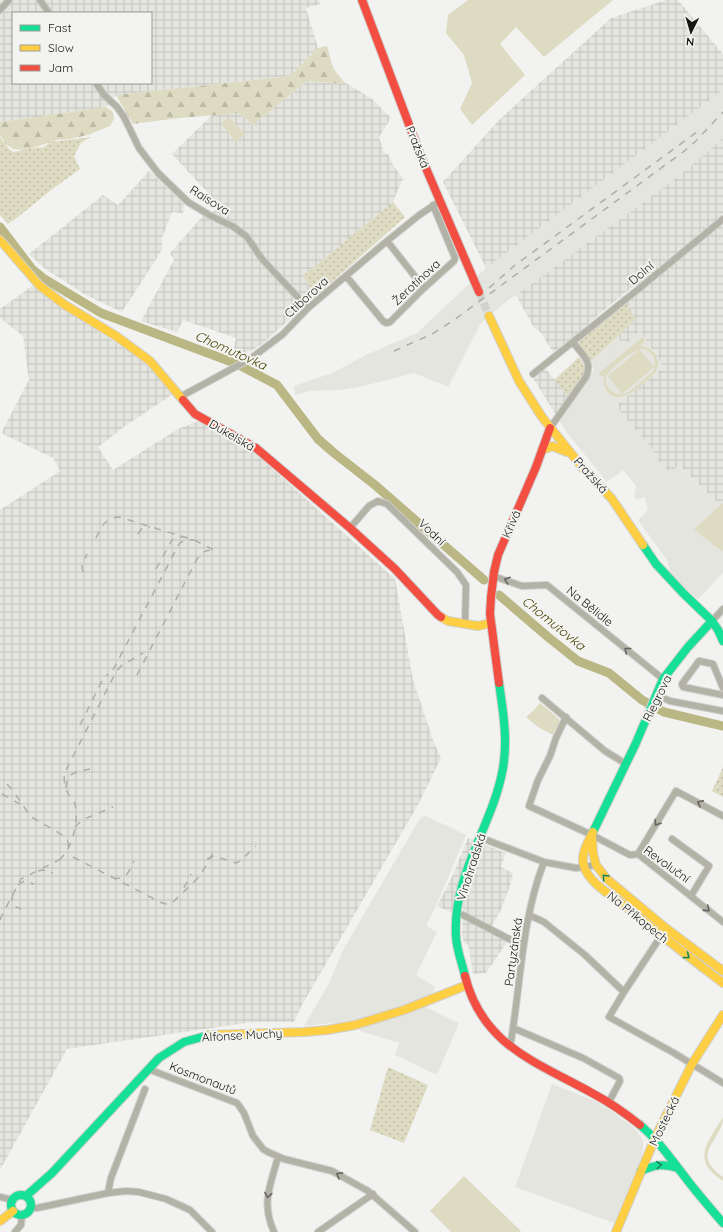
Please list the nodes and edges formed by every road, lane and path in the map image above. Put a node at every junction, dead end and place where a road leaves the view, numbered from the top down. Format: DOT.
graph roads {
  1 [pos="9,0"];
  2 [pos="40,0"];
  3 [pos="362,0"];
  4 [pos="0,10"];
  5 [pos="48,12"];
  6 [pos="97,84"];
  7 [pos="436,203"];
  8 [pos="723,219"];
  9 [pos="0,240"];
  10 [pos="387,241"];
  11 [pos="346,276"];
  12 [pos="424,288"];
  13 [pos="479,292"];
  14 [pos="308,308"];
  15 [pos="490,316"];
  16 [pos="573,342"];
  17 [pos="533,374"];
  18 [pos="180,397"];
  19 [pos="550,428"];
  20 [pos="542,450"];
  21 [pos="572,454"];
  22 [pos="350,528"];
  23 [pos="493,576"];
  24 [pos="723,609"];
  25 [pos="712,621"];
  26 [pos="491,623"];
  27 [pos="465,624"];
  28 [pos="723,641"];
  29 [pos="663,679"];
  30 [pos="723,688"];
  31 [pos="723,695"];
  32 [pos="542,698"];
  33 [pos="655,698"];
  34 [pos="723,711"];
  35 [pos="566,717"];
  36 [pos="626,764"];
  37 [pos="723,816"];
  38 [pos="592,835"];
  39 [pos="479,837"];
  40 [pos="672,839"];
  41 [pos="638,854"];
  42 [pos="544,862"];
  43 [pos="596,864"];
  44 [pos="584,867"];
  45 [pos="691,896"];
  46 [pos="463,915"];
  47 [pos="529,915"];
  48 [pos="723,922"];
  49 [pos="661,936"];
  50 [pos="524,944"];
  51 [pos="723,971"];
  52 [pos="723,983"];
  53 [pos="467,985"];
  54 [pos="624,992"];
  55 [pos="723,1015"];
  56 [pos="513,1028"];
  57 [pos="510,1047"];
  58 [pos="692,1064"];
  59 [pos="148,1069"];
  60 [pos="723,1083"];
  61 [pos="145,1089"];
  62 [pos="608,1102"];
  63 [pos="655,1138"];
  64 [pos="278,1157"];
  65 [pos="678,1168"];
  66 [pos="641,1171"];
  67 [pos="108,1193"];
  68 [pos="373,1194"];
  69 [pos="26,1196"];
  70 [pos="0,1197"];
  71 [pos="13,1200"];
  72 [pos="30,1208"];
  73 [pos="13,1211"];
  74 [pos="22,1215"];
  75 [pos="0,1221"];
  76 [pos="723,1223"];
  77 [pos="412,1231"];
  78 [pos="15,1232"];
  79 [pos="212,1232"];
  80 [pos="274,1232"];
  81 [pos="318,1232"];
  82 [pos="616,1232"];
  1 -- 4 [label="street"];
  2 -- 5 [label="street"];
  3 -- 7 [label="street, Pražská"];
  6 -- 14 [label="street, Raisova"];
  7 -- 10 [label="street, Ctiborova"];
  7 -- 12 [label="street, Žerotínova"];
  7 -- 13 [label="street, Pražská"];
  8 -- 16 [label="street, Dolní"];
  9 -- 18 [label="street, Dukelská"];
  10 -- 11 [label="street, Ctiborova"];
  10 -- 12 [label="street"];
  11 -- 12 [label="street, Žerotínova"];
  11 -- 14 [label="street, Ctiborova"];
  14 -- 18 [label="street, Ctiborova"];
  15 -- 19 [label="street, Pražská"];
  16 -- 17 [label="street, Dolní"];
  16 -- 19 [label="street"];
  18 -- 22 [label="street, Dukelská"];
  19 -- 20 [label="street, Křivá"];
  19 -- 21 [label="street, Pražská"];
  20 -- 21 [label="street"];
  20 -- 23 [label="street, Křivá"];
  21 -- 25 [label="street, Pražská"];
  22 -- 27 [label="street, Dukelská"];
  22 -- 27 [label="street, Vodní"];
  23 -- 26 [label="street, Křivá"];
  29 -- 23 [label="street, Na Bělidle, one-way"];
  24 -- 25 [label="street"];
  25 -- 28 [label="street, Pražská"];
  25 -- 29 [label="street, Riegrova"];
  26 -- 27 [label="street, Dukelská"];
  26 -- 39 [label="street, Vinohradská"];
  29 -- 33 [label="street, Riegrova"];
  30 -- 31 [label="street"];
  32 -- 35 [label="street"];
  33 -- 34 [label="street"];
  33 -- 36 [label="street, Riegrova"];
  35 -- 36 [label="street"];
  35 -- 38 [label="street, Revoluční"];
  36 -- 38 [label="street, Na Příkopech"];
  37 -- 41 [label="street, one-way"];
  38 -- 41 [label="street, Revoluční"];
  38 -- 43 [label="street, Na Příkopech"];
  38 -- 44 [label="street, Na Příkopech"];
  39 -- 42 [label="street"];
  39 -- 53 [label="street, Vinohradská"];
  40 -- 45 [label="street"];
  41 -- 45 [label="street, Revoluční"];
  42 -- 44 [label="street"];
  42 -- 47 [label="street, Partyzánská"];
  43 -- 44 [label="street"];
  51 -- 43 [label="street, Na Příkopech, one-way"];
  44 -- 49 [label="street, Na Příkopech"];
  45 -- 48 [label="street, Revoluční, one-way"];
  46 -- 50 [label="street"];
  47 -- 50 [label="street, Partyzánská"];
  47 -- 54 [label="street"];
  49 -- 52 [label="street, Na Příkopech, one-way"];
  49 -- 54 [label="street"];
  50 -- 56 [label="street, Partyzánská"];
  53 -- 57 [label="street, Vinohradská"];
  53 -- 59 [label="street, Alfonse Muchy"];
  54 -- 58 [label="street"];
  55 -- 58 [label="street, Mostecká"];
  56 -- 57 [label="street, Partyzánská"];
  56 -- 62 [label="street"];
  57 -- 62 [label="street, Vinohradská"];
  58 -- 60 [label="street"];
  58 -- 63 [label="street, Mostecká"];
  59 -- 64 [label="street, Kosmonautů"];
  59 -- 69 [label="street, Alfonse Muchy"];
  61 -- 67 [label="street"];
  62 -- 63 [label="street, Vinohradská"];
  63 -- 65 [label="street, Vinohradská"];
  63 -- 66 [label="street, Mostecká"];
  68 -- 64 [label="street, Kosmonautů, one-way"];
  64 -- 80 [label="street, one-way"];
  66 -- 65 [label="street, one-way"];
  65 -- 76 [label="street, Vinohradská"];
  66 -- 82 [label="street, Mostecká"];
  67 -- 72 [label="street"];
  67 -- 79 [label="street"];
  68 -- 77 [label="street, Kosmonautů"];
  68 -- 81 [label="street"];
  69 -- 71 [label="street, Alfonse Muchy"];
  69 -- 72 [label="street"];
  70 -- 71 [label="street"];
  71 -- 73 [label="street"];
  72 -- 74 [label="street"];
  73 -- 74 [label="street"];
  73 -- 75 [label="street"];
  74 -- 78 [label="street"];
}
